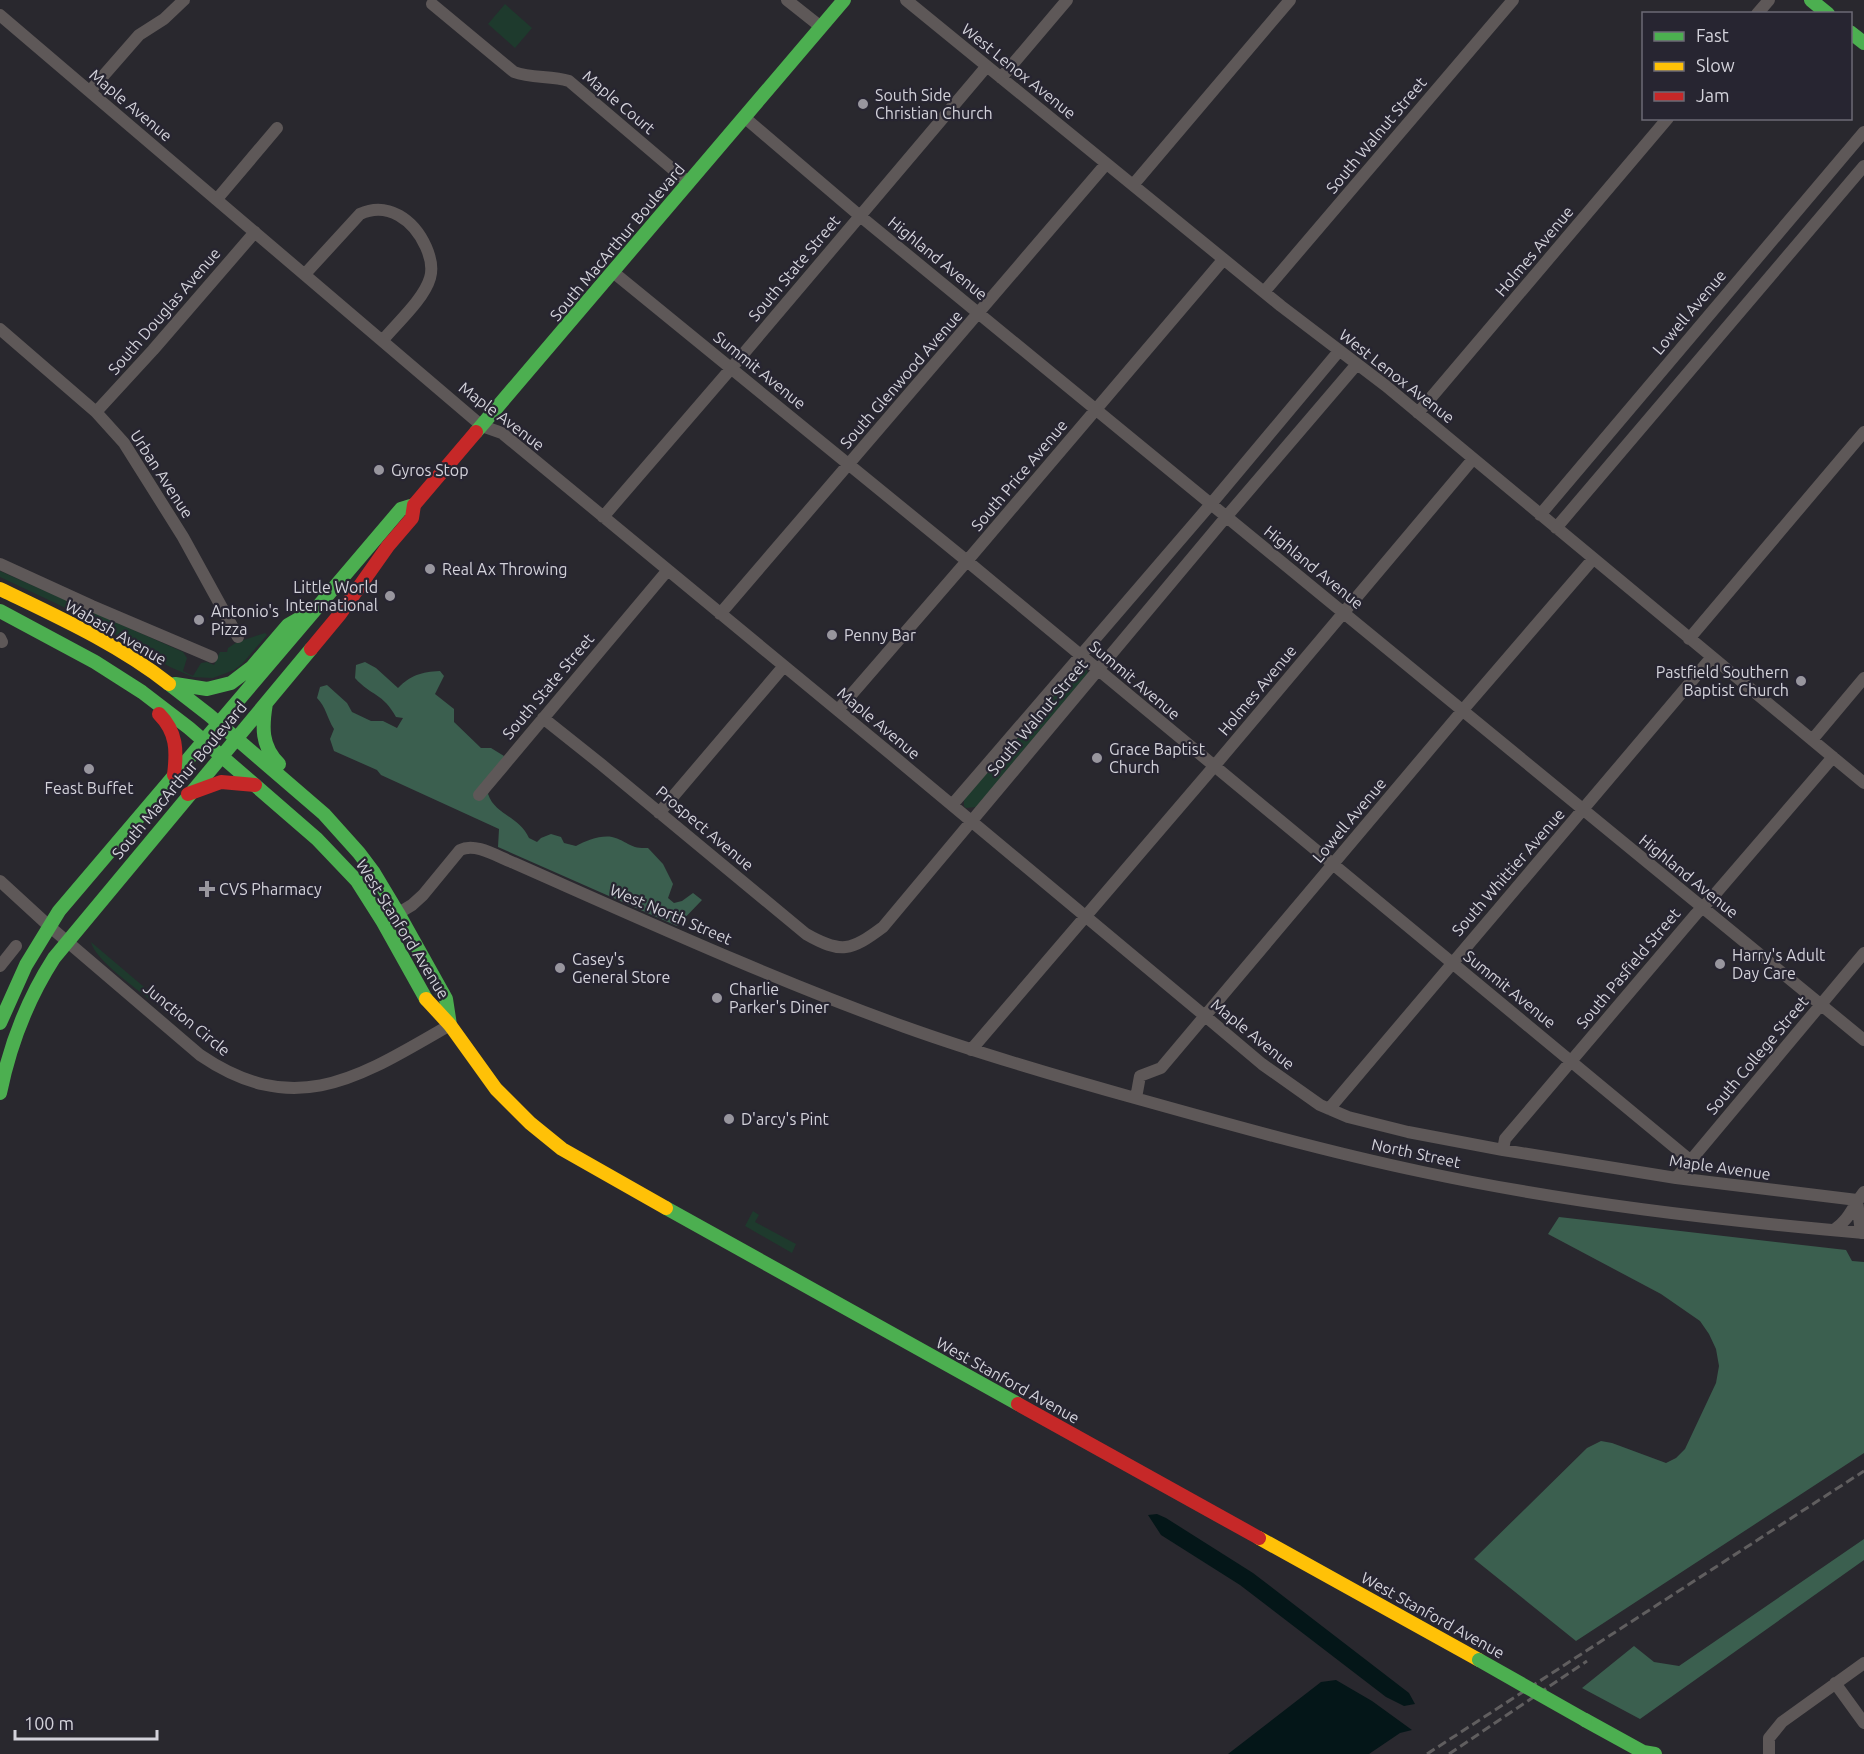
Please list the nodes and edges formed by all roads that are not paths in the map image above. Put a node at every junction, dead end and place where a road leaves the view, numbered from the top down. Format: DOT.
graph roads {
  1 [pos="184,0"];
  2 [pos="788,0"];
  3 [pos="844,0"];
  4 [pos="906,0"];
  5 [pos="1067,0"];
  6 [pos="1290,0"];
  7 [pos="1513,0"];
  8 [pos="1769,0"];
  9 [pos="1811,0"];
  10 [pos="432,4"];
  11 [pos="1759,12"];
  12 [pos="1826,12"];
  13 [pos="0,15"];
  14 [pos="821,27"];
  15 [pos="1852,33"];
  16 [pos="1864,43"];
  17 [pos="987,66"];
  18 [pos="1001,78"];
  19 [pos="90,91"];
  20 [pos="744,117"];
  21 [pos="1666,120"];
  22 [pos="278,128"];
  23 [pos="1864,132"];
  24 [pos="1106,164"];
  25 [pos="1864,166"];
  26 [pos="689,183"];
  27 [pos="1133,185"];
  28 [pos="217,199"];
  29 [pos="860,216"];
  30 [pos="255,231"];
  31 [pos="1223,260"];
  32 [pos="613,272"];
  33 [pos="306,274"];
  34 [pos="1264,292"];
  35 [pos="1727,292"];
  36 [pos="1744,307"];
  37 [pos="979,313"];
  38 [pos="0,330"];
  39 [pos="383,340"];
  40 [pos="1339,351"];
  41 [pos="1357,364"];
  42 [pos="732,368"];
  43 [pos="1422,409"];
  44 [pos="1096,410"];
  45 [pos="96,412"];
  46 [pos="482,426"];
  47 [pos="1864,432"];
  48 [pos="1473,459"];
  49 [pos="849,465"];
  50 [pos="1211,504"];
  51 [pos="414,505"];
  52 [pos="1540,515"];
  53 [pos="1227,517"];
  54 [pos="603,518"];
  55 [pos="1556,528"];
  56 [pos="1593,559"];
  57 [pos="967,561"];
  58 [pos="0,564"];
  59 [pos="667,571"];
  60 [pos="0,589"];
  61 [pos="316,609"];
  62 [pos="0,611"];
  63 [pos="1344,613"];
  64 [pos="720,614"];
  65 [pos="238,637"];
  66 [pos="1689,639"];
  67 [pos="72,649"];
  68 [pos="1081,656"];
  69 [pos="212,657"];
  70 [pos="1712,657"];
  71 [pos="784,666"];
  72 [pos="1098,670"];
  73 [pos="158,674"];
  74 [pos="1864,678"];
  75 [pos="266,703"];
  76 [pos="838,710"];
  77 [pos="1462,711"];
  78 [pos="543,718"];
  79 [pos="218,723"];
  80 [pos="236,738"];
  81 [pos="1812,740"];
  82 [pos="203,741"];
  83 [pos="221,756"];
  84 [pos="1833,757"];
  85 [pos="1215,766"];
  86 [pos="174,775"];
  87 [pos="1864,783"];
  88 [pos="255,785"];
  89 [pos="188,794"];
  90 [pos="479,795"];
  91 [pos="952,805"];
  92 [pos="319,809"];
  93 [pos="1583,811"];
  94 [pos="659,813"];
  95 [pos="971,821"];
  96 [pos="1334,864"];
  97 [pos="0,880"];
  98 [pos="1702,908"];
  99 [pos="398,913"];
  100 [pos="1085,918"];
  101 [pos="383,922"];
  102 [pos="49,926"];
  103 [pos="66,941"];
  104 [pos="16,946"];
  105 [pos="853,946"];
  106 [pos="1864,953"];
  107 [pos="1452,963"];
  108 [pos="0,966"];
  109 [pos="1820,1005"];
  110 [pos="1204,1016"];
  111 [pos="0,1023"];
  112 [pos="450,1025"];
  113 [pos="1864,1040"];
  114 [pos="971,1050"];
  115 [pos="1571,1061"];
  116 [pos="0,1093"];
  117 [pos="1136,1098"];
  118 [pos="1329,1109"];
  119 [pos="1503,1150"];
  120 [pos="1690,1160"];
  121 [pos="1676,1178"];
  122 [pos="1861,1196"];
  123 [pos="1834,1230"];
  124 [pos="1862,1233"];
  125 [pos="1864,1663"];
  126 [pos="1835,1683"];
  127 [pos="1864,1722"];
  128 [pos="1648,1753"];
  129 [pos="1769,1754"];
  1 -- 19 [label="street"];
  2 -- 14 [label="street"];
  3 -- 14 [label="main road, South MacArthur Boulevard"];
  4 -- 17 [label="street, West Lenox Avenue"];
  5 -- 18 [label="street"];
  6 -- 27 [label="street"];
  7 -- 34 [label="street, South Walnut Street"];
  8 -- 11 [label="street"];
  9 -- 12 [label="main road"];
  10 -- 26 [label="street, Maple Court"];
  13 -- 19 [label="street, Maple Avenue"];
  14 -- 20 [label="main road, South MacArthur Boulevard"];
  15 -- 16 [label="main road"];
  17 -- 18 [label="street, West Lenox Avenue"];
  17 -- 29 [label="street, South State Street"];
  18 -- 24 [label="street, West Lenox Avenue"];
  19 -- 28 [label="street, Maple Avenue"];
  20 -- 26 [label="main road, South MacArthur Boulevard"];
  20 -- 29 [label="street, Highland Avenue"];
  21 -- 43 [label="street, Holmes Avenue"];
  22 -- 28 [label="street"];
  23 -- 35 [label="street, Lowell Avenue"];
  24 -- 27 [label="street, West Lenox Avenue"];
  24 -- 37 [label="street, South Glenwood Avenue"];
  25 -- 36 [label="street"];
  26 -- 32 [label="main road, South MacArthur Boulevard"];
  27 -- 31 [label="street, West Lenox Avenue"];
  28 -- 30 [label="street, Maple Avenue"];
  29 -- 37 [label="street, Highland Avenue"];
  29 -- 42 [label="street, South State Street"];
  30 -- 33 [label="street, Maple Avenue"];
  30 -- 45 [label="street, South Douglas Avenue"];
  31 -- 34 [label="street, West Lenox Avenue"];
  31 -- 44 [label="street, South Price Avenue"];
  32 -- 42 [label="street, Summit Avenue"];
  32 -- 46 [label="main road, South MacArthur Boulevard"];
  33 -- 39 [label="street, Maple Avenue"];
  33 -- 39 [label="street"];
  34 -- 40 [label="street, West Lenox Avenue"];
  35 -- 36 [label="street"];
  35 -- 52 [label="street, Lowell Avenue"];
  36 -- 55 [label="street"];
  37 -- 44 [label="street, Highland Avenue"];
  37 -- 49 [label="street, South Glenwood Avenue"];
  38 -- 45 [label="street, Urban Avenue"];
  39 -- 46 [label="street, Maple Avenue"];
  40 -- 41 [label="street, West Lenox Avenue"];
  40 -- 50 [label="street, South Walnut Street"];
  41 -- 43 [label="street, West Lenox Avenue"];
  41 -- 53 [label="street, South Walnut Street"];
  42 -- 49 [label="street, Summit Avenue"];
  42 -- 54 [label="street, South State Street"];
  43 -- 48 [label="street, West Lenox Avenue"];
  44 -- 50 [label="street, Highland Avenue"];
  44 -- 57 [label="street, South Price Avenue"];
  45 -- 65 [label="street, Urban Avenue"];
  46 -- 51 [label="main road, South MacArthur Boulevard"];
  46 -- 54 [label="street, Maple Avenue"];
  47 -- 66 [label="street"];
  48 -- 52 [label="street, West Lenox Avenue"];
  48 -- 63 [label="street, Holmes Avenue"];
  49 -- 57 [label="street, Summit Avenue"];
  49 -- 64 [label="street, South Glenwood Avenue"];
  50 -- 53 [label="street, Highland Avenue"];
  50 -- 68 [label="street, South Walnut Street"];
  51 -- 61 [label="main road, South MacArthur Boulevard"];
  51 -- 75 [label="main road, South MacArthur Boulevard"];
  52 -- 55 [label="street, West Lenox Avenue"];
  53 -- 63 [label="street, Highland Avenue"];
  53 -- 72 [label="street, South Walnut Street"];
  54 -- 59 [label="street, Maple Avenue"];
  55 -- 56 [label="street, West Lenox Avenue"];
  56 -- 66 [label="street, West Lenox Avenue"];
  56 -- 77 [label="street, Lowell Avenue"];
  57 -- 68 [label="street, Summit Avenue"];
  57 -- 76 [label="street, South Price Avenue"];
  58 -- 69 [label="street"];
  59 -- 64 [label="street, Maple Avenue"];
  59 -- 78 [label="street, South State Street"];
  60 -- 73 [label="main road, Wabash Avenue"];
  61 -- 73 [label="main road"];
  61 -- 79 [label="main road, South MacArthur Boulevard"];
  62 -- 67 [label="main road"];
  63 -- 77 [label="street, Highland Avenue"];
  63 -- 85 [label="street, Holmes Avenue"];
  64 -- 71 [label="street, Maple Avenue"];
  66 -- 70 [label="street, West Lenox Avenue"];
  67 -- 82 [label="main road"];
  67 -- 86 [label="main road"];
  68 -- 72 [label="street, Summit Avenue"];
  68 -- 91 [label="street, South Walnut Street"];
  70 -- 81 [label="street, West Lenox Avenue"];
  70 -- 93 [label="street, South Whittier Avenue"];
  71 -- 76 [label="street, Maple Avenue"];
  71 -- 94 [label="street"];
  72 -- 85 [label="street, Summit Avenue"];
  72 -- 95 [label="street, South Walnut Street"];
  73 -- 79 [label="main road, Wabash Avenue"];
  74 -- 81 [label="street"];
  75 -- 80 [label="main road, South MacArthur Boulevard"];
  75 -- 92 [label="main road"];
  76 -- 91 [label="street, Maple Avenue"];
  77 -- 93 [label="street, Highland Avenue"];
  77 -- 96 [label="street, Lowell Avenue"];
  78 -- 90 [label="street, South State Street"];
  78 -- 94 [label="street, Prospect Avenue"];
  79 -- 80 [label="main road, Wabash Avenue"];
  79 -- 82 [label="main road, South MacArthur Boulevard"];
  80 -- 83 [label="main road, South MacArthur Boulevard"];
  80 -- 92 [label="main road, West Stanford Avenue"];
  81 -- 84 [label="street, West Lenox Avenue"];
  82 -- 83 [label="main road"];
  82 -- 86 [label="main road, South MacArthur Boulevard"];
  83 -- 88 [label="main road, West Stanford Avenue"];
  83 -- 89 [label="main road, South MacArthur Boulevard"];
  84 -- 87 [label="street, West Lenox Avenue"];
  84 -- 98 [label="street, South Pasfield Street"];
  85 -- 96 [label="street, Summit Avenue"];
  85 -- 100 [label="street, Holmes Avenue"];
  86 -- 102 [label="main road, South MacArthur Boulevard"];
  88 -- 89 [label="main road"];
  88 -- 101 [label="main road, West Stanford Avenue"];
  89 -- 103 [label="main road, South MacArthur Boulevard"];
  91 -- 95 [label="street, Maple Avenue"];
  92 -- 99 [label="main road, West Stanford Avenue"];
  93 -- 98 [label="street, Highland Avenue"];
  93 -- 107 [label="street, South Whittier Avenue"];
  94 -- 105 [label="street, Prospect Avenue"];
  95 -- 100 [label="street, Maple Avenue"];
  95 -- 105 [label="street, South Walnut Street"];
  96 -- 107 [label="street, Summit Avenue"];
  96 -- 110 [label="street, Lowell Avenue"];
  97 -- 102 [label="street, Junction Circle"];
  98 -- 109 [label="street, Highland Avenue"];
  98 -- 115 [label="street, South Pasfield Street"];
  99 -- 101 [label="street, West North Street"];
  99 -- 112 [label="main road, West Stanford Avenue"];
  99 -- 114 [label="street, West North Street"];
  100 -- 110 [label="street, Maple Avenue"];
  100 -- 114 [label="street, Holmes Avenue"];
  101 -- 112 [label="main road, West Stanford Avenue"];
  102 -- 103 [label="street, Junction Circle"];
  102 -- 111 [label="main road, South MacArthur Boulevard"];
  103 -- 112 [label="street, Junction Circle"];
  103 -- 116 [label="main road, South MacArthur Boulevard"];
  104 -- 108 [label="street"];
  106 -- 109 [label="street, South College Street"];
  107 -- 115 [label="street, Summit Avenue"];
  107 -- 118 [label="street, South Whittier Avenue"];
  109 -- 113 [label="street, Highland Avenue"];
  109 -- 120 [label="street, South College Street"];
  110 -- 117 [label="street, Lowell Avenue"];
  110 -- 118 [label="street, Maple Avenue"];
  112 -- 128 [label="main road, West Stanford Avenue, bridge"];
  114 -- 117 [label="street, North Street"];
  115 -- 119 [label="street, South Pasfield Street"];
  115 -- 120 [label="street, Summit Avenue"];
  117 -- 123 [label="street, North Street"];
  118 -- 119 [label="street, Maple Avenue"];
  119 -- 121 [label="street, Maple Avenue"];
  120 -- 121 [label="street, South College Street"];
  121 -- 122 [label="street, Maple Avenue"];
  122 -- 123 [label="street"];
  122 -- 124 [label="street"];
  123 -- 124 [label="street, North Street"];
  125 -- 126 [label="street"];
  126 -- 127 [label="street"];
  126 -- 129 [label="street"];
}
